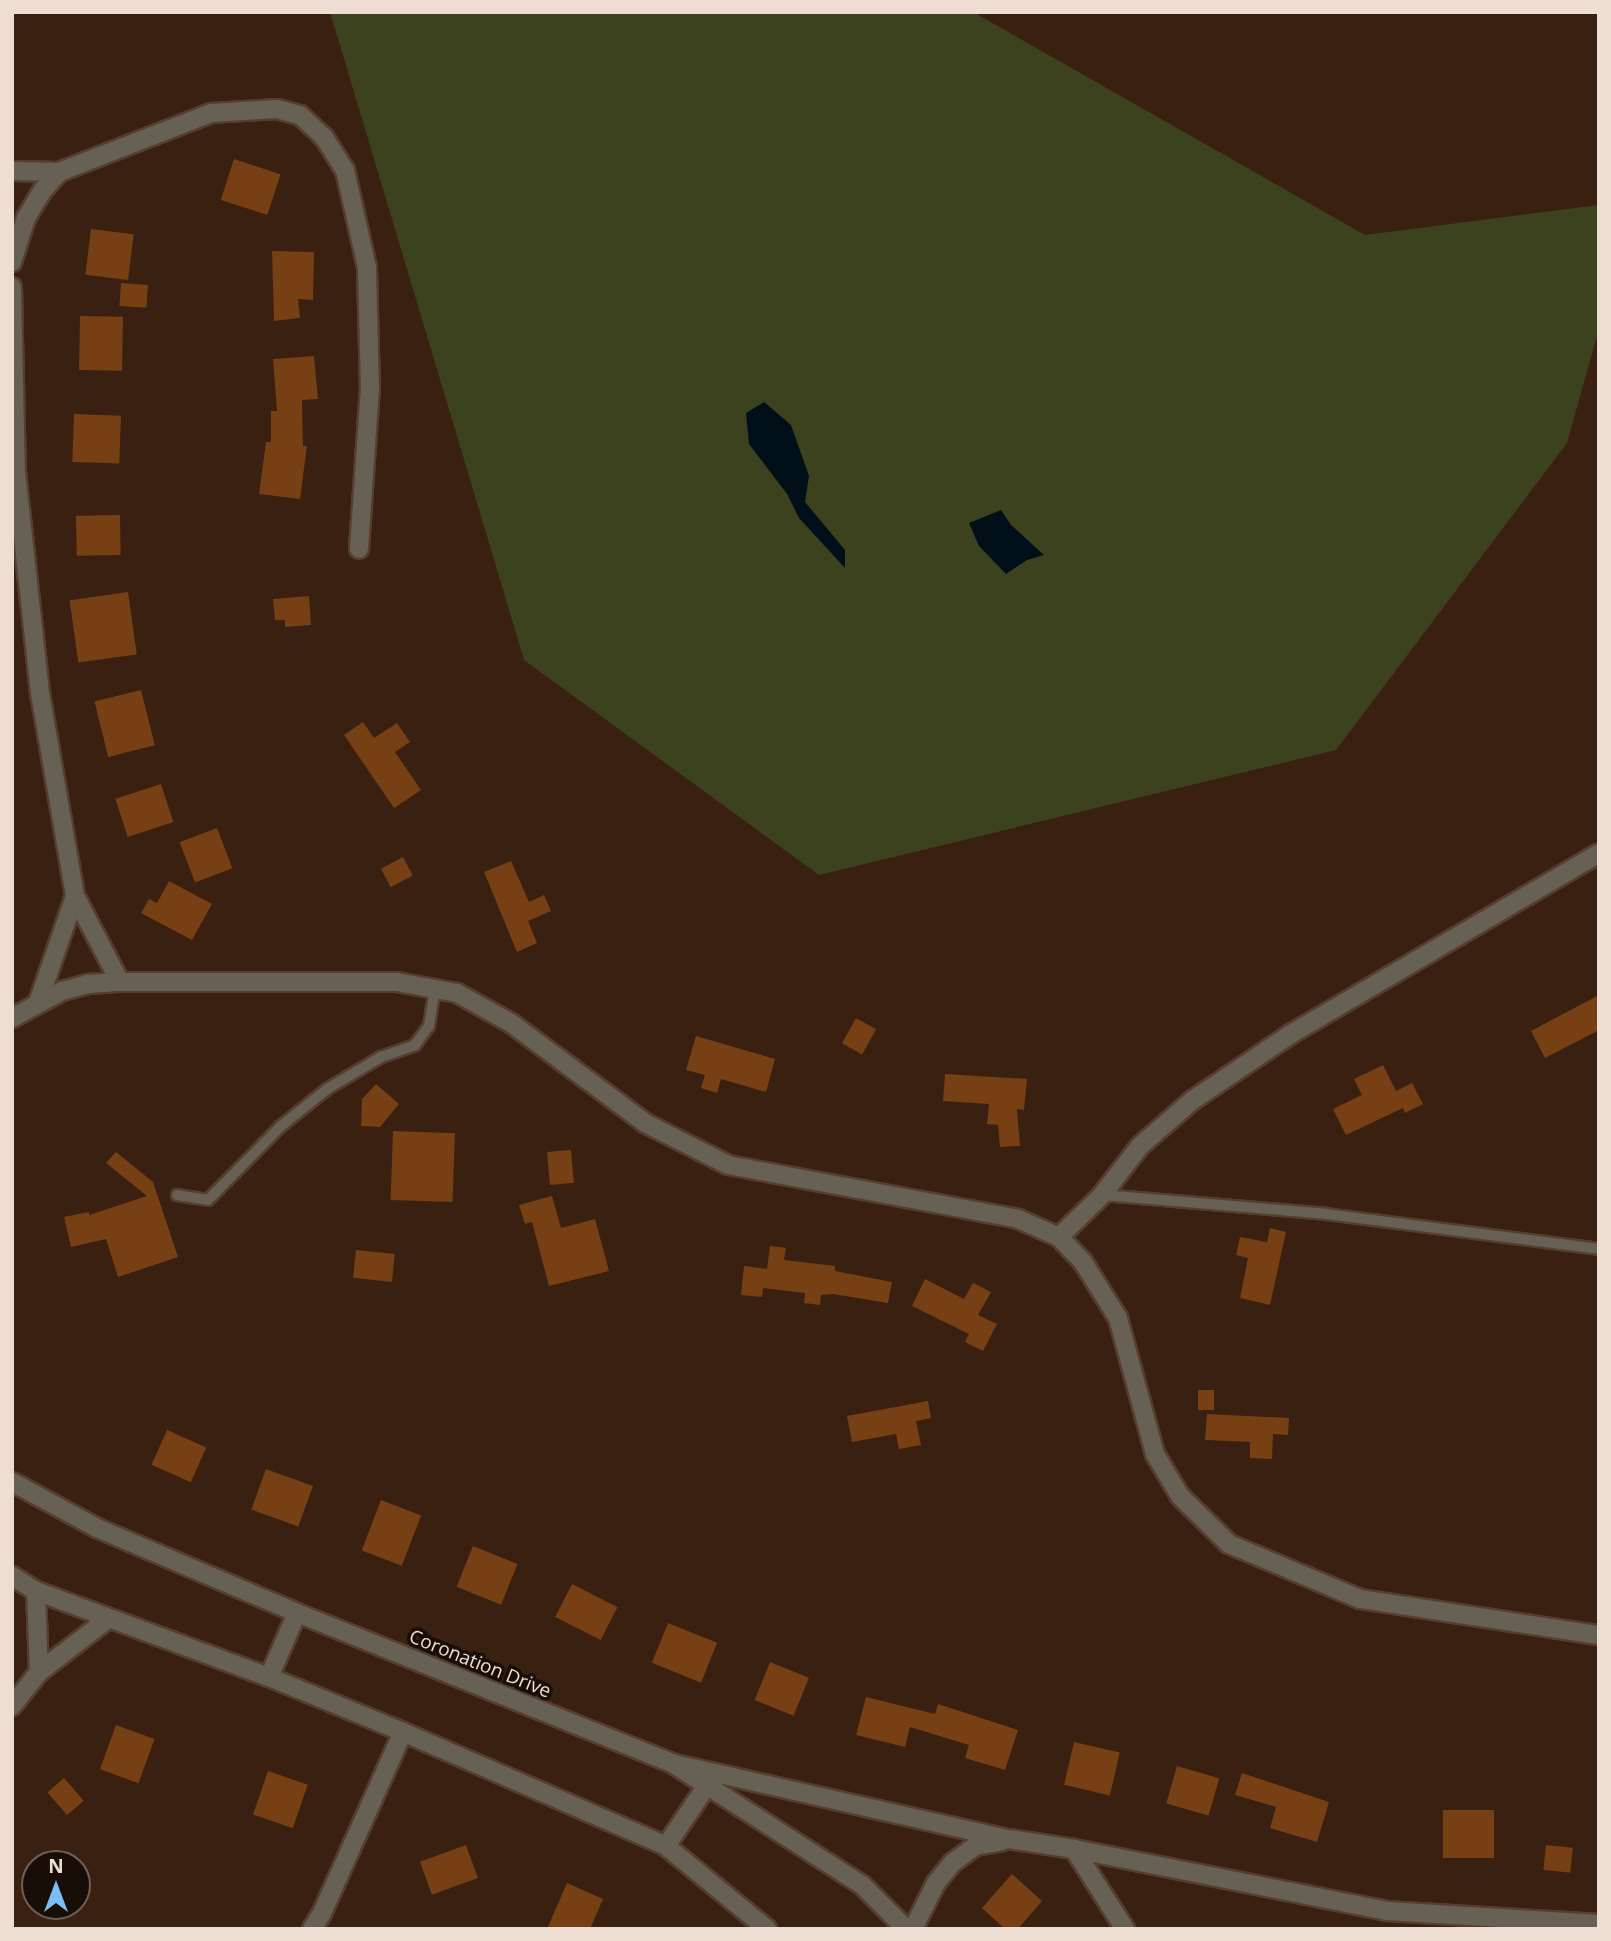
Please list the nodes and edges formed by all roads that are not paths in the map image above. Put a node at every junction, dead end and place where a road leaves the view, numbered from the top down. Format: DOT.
graph roads {
  1 [pos="12,171"];
  2 [pos="59,172"];
  3 [pos="12,262"];
  4 [pos="12,287"];
  5 [pos="359,549"];
  6 [pos="1599,853"];
  7 [pos="75,896"];
  8 [pos="120,982"];
  9 [pos="435,989"];
  10 [pos="38,1003"];
  11 [pos="12,1018"];
  12 [pos="177,1195"];
  13 [pos="1102,1195"];
  14 [pos="1059,1237"];
  15 [pos="1599,1249"];
  16 [pos="12,1482"];
  17 [pos="12,1576"];
  18 [pos="36,1591"];
  19 [pos="297,1613"];
  20 [pos="109,1618"];
  21 [pos="1599,1635"];
  22 [pos="39,1672"];
  23 [pos="269,1677"];
  24 [pos="12,1706"];
  25 [pos="403,1732"];
  26 [pos="672,1763"];
  27 [pos="708,1784"];
  28 [pos="1009,1839"];
  29 [pos="666,1846"];
  30 [pos="1074,1849"];
  31 [pos="1599,1924"];
  32 [pos="312,1929"];
  33 [pos="767,1929"];
  34 [pos="906,1929"];
  35 [pos="913,1929"];
  36 [pos="1125,1929"];
  1 -- 2 [label="street"];
  2 -- 3 [label="street"];
  2 -- 5 [label="street"];
  4 -- 7 [label="street"];
  6 -- 13 [label="street"];
  7 -- 8 [label="street"];
  7 -- 10 [label="street"];
  8 -- 9 [label="street"];
  8 -- 10 [label="street"];
  9 -- 12 [label="lane"];
  9 -- 14 [label="street"];
  10 -- 11 [label="street"];
  13 -- 14 [label="street"];
  13 -- 15 [label="lane"];
  14 -- 21 [label="street"];
  16 -- 19 [label="street, Coronation Drive"];
  17 -- 18 [label="street"];
  18 -- 20 [label="street"];
  18 -- 22 [label="street"];
  19 -- 23 [label="street"];
  19 -- 26 [label="street, Coronation Drive"];
  20 -- 22 [label="street"];
  20 -- 23 [label="street"];
  22 -- 24 [label="street"];
  23 -- 25 [label="street"];
  25 -- 29 [label="street"];
  25 -- 32 [label="street"];
  26 -- 27 [label="street, Coronation Drive"];
  26 -- 28 [label="street"];
  27 -- 29 [label="street"];
  27 -- 34 [label="street, Coronation Drive"];
  28 -- 30 [label="street"];
  28 -- 35 [label="street"];
  29 -- 33 [label="street"];
  30 -- 31 [label="street"];
  30 -- 36 [label="street"];
}
